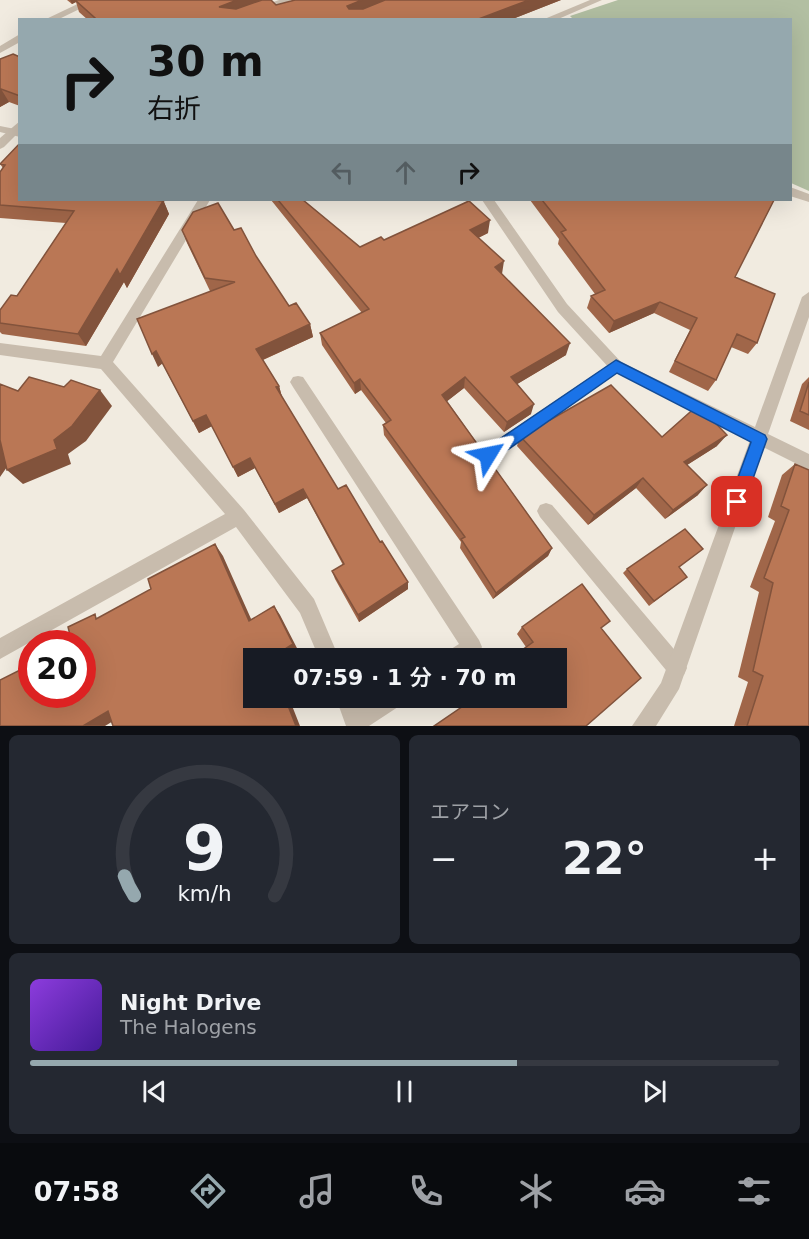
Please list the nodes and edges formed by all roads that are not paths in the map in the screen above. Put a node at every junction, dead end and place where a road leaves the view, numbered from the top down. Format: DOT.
graph roads {
  1 [pos="94,0"];
  2 [pos="288,0"];
  3 [pos="598,0"];
  4 [pos="564,16"];
  5 [pos="53,18"];
  6 [pos="234,18"];
  7 [pos="18,38"];
  8 [pos="0,50"];
  9 [pos="13,130"];
  10 [pos="0,145"];
  11 [pos="792,192"];
  12 [pos="809,198"];
  13 [pos="203,201"];
  14 [pos="489,201"];
  15 [pos="809,297"];
  16 [pos="0,349"];
  17 [pos="105,363"];
  18 [pos="616,366"];
  19 [pos="298,382"];
  20 [pos="760,439"];
  21 [pos="488,455"];
  22 [pos="809,462"];
  23 [pos="546,511"];
  24 [pos="238,516"];
  25 [pos="325,648"];
  26 [pos="470,648"];
  27 [pos="0,649"];
  28 [pos="677,668"];
  29 [pos="350,708"];
  30 [pos="380,708"];
  31 [pos="357,724"];
  32 [pos="643,726"];
  1 -- 5 [label="street"];
  2 -- 6 [label="street"];
  3 -- 4 [label="street"];
  7 -- 8 [label="street"];
  9 -- 10 [label="street"];
  11 -- 12 [label="street"];
  13 -- 17 [label="street"];
  14 -- 18 [label="street"];
  15 -- 20 [label="street"];
  16 -- 17 [label="street"];
  17 -- 24 [label="street"];
  18 -- 20 [label="street"];
  18 -- 21 [label="street"];
  19 -- 26 [label="street"];
  20 -- 22 [label="street"];
  20 -- 28 [label="street"];
  23 -- 28 [label="street"];
  24 -- 25 [label="street"];
  24 -- 27 [label="street"];
  28 -- 32 [label="street"];
  29 -- 31 [label="street"];
  30 -- 31 [label="street"];
}
